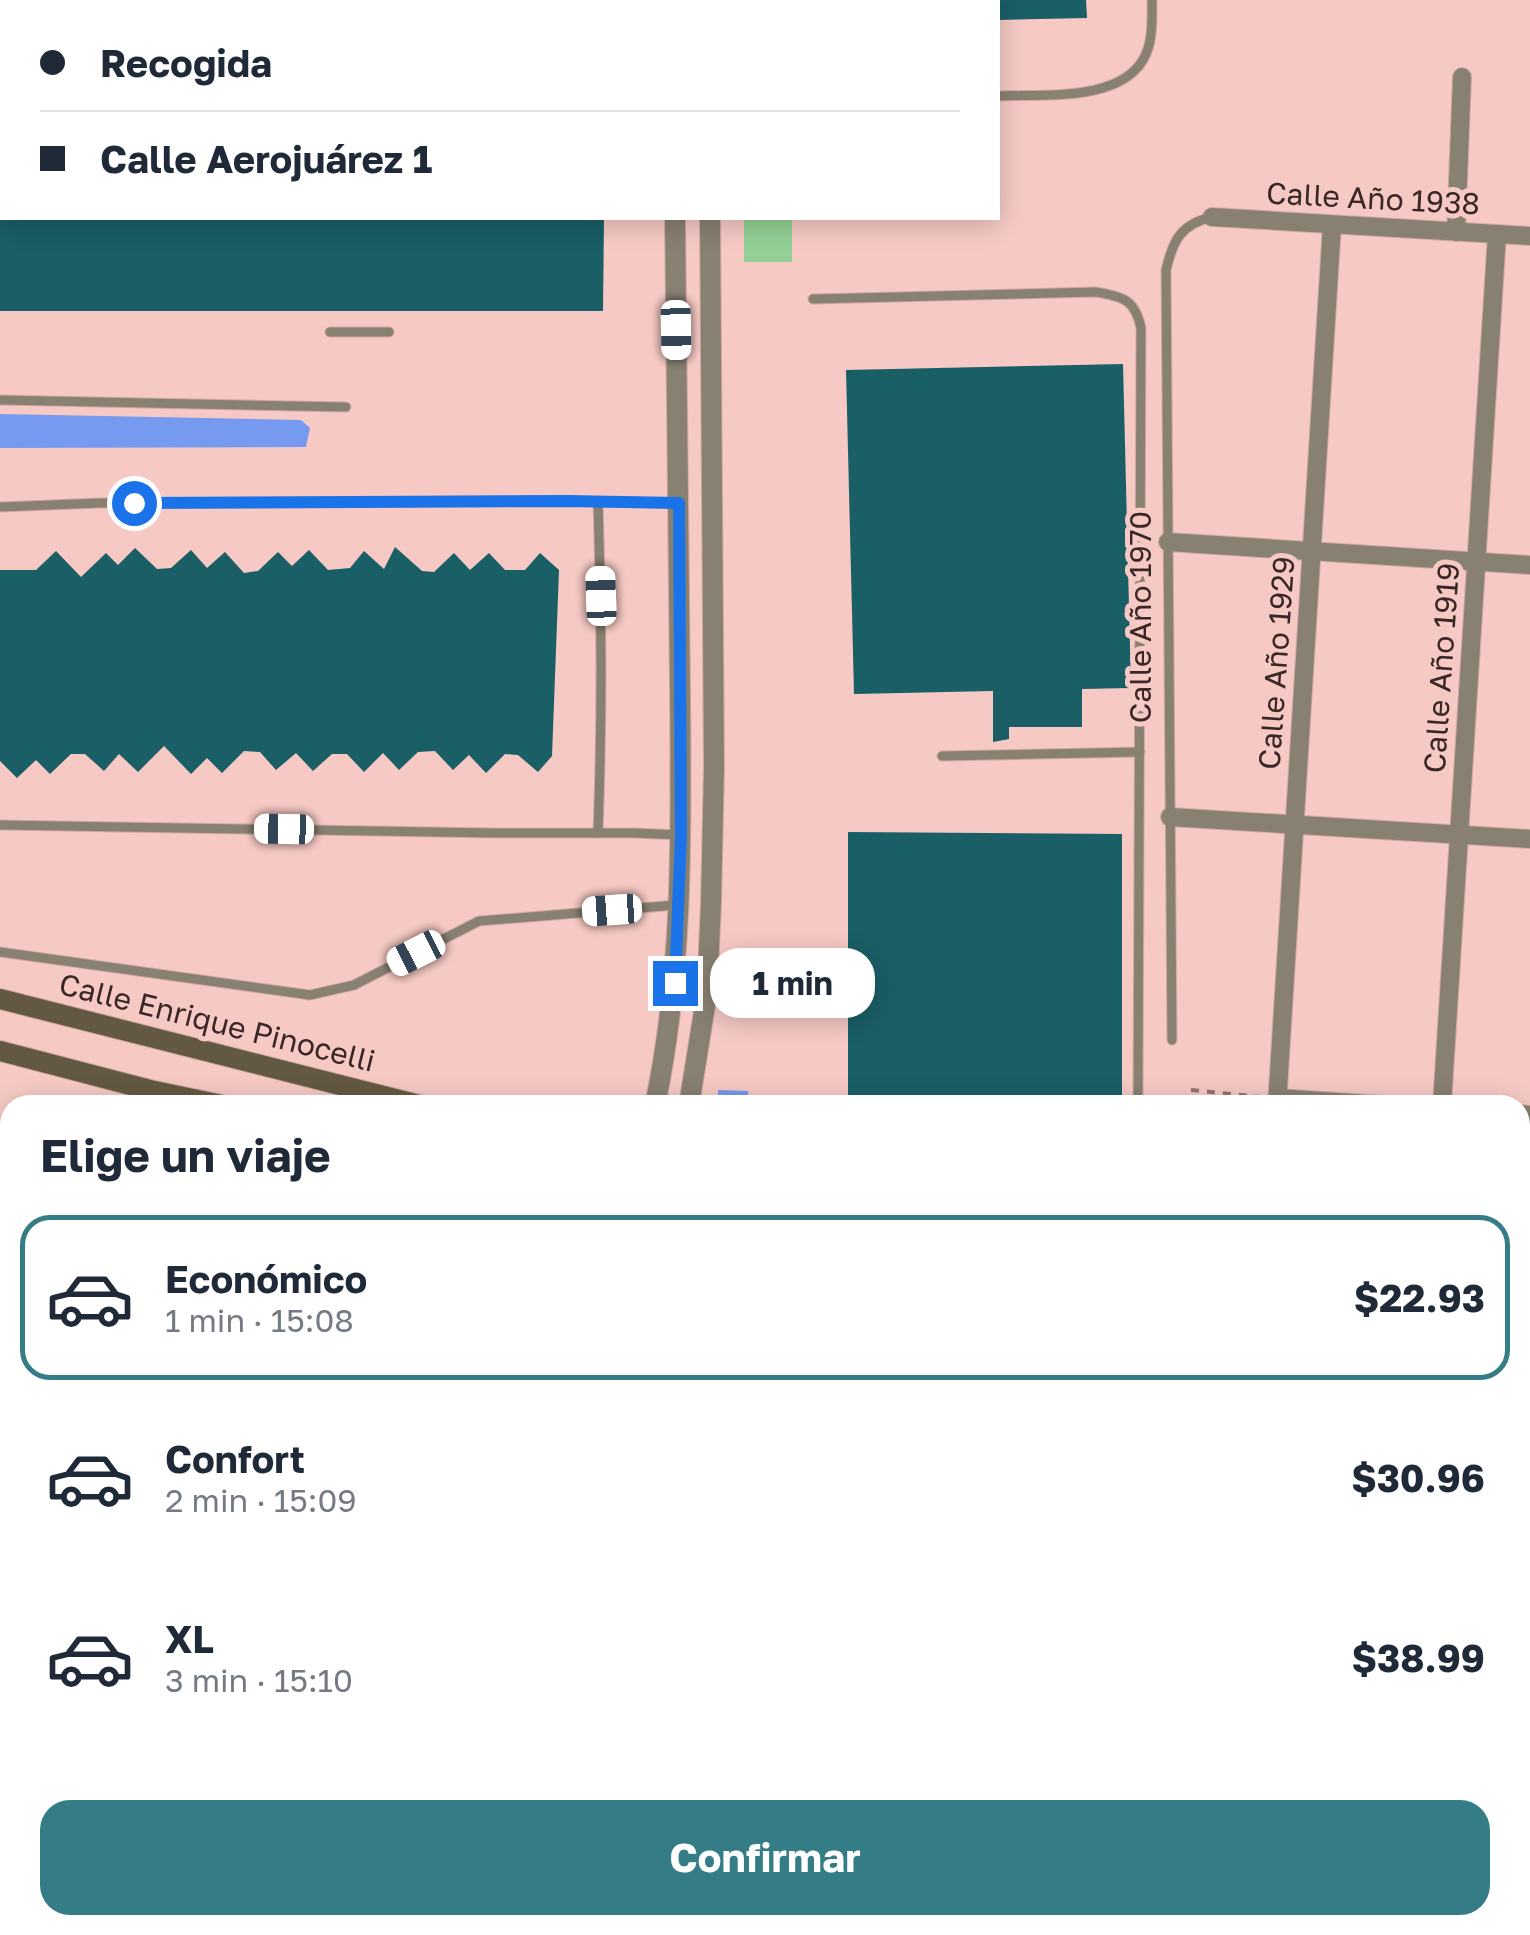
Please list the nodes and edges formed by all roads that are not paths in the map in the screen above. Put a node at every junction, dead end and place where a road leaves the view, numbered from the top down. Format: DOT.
graph roads {
  1 [pos="1152,0"];
  2 [pos="1462,78"];
  3 [pos="1000,96"];
  4 [pos="1212,218"];
  5 [pos="675,220"];
  6 [pos="710,220"];
  7 [pos="1332,224"];
  8 [pos="1456,232"];
  9 [pos="1498,234"];
  10 [pos="1530,236"];
  11 [pos="813,300"];
  12 [pos="330,332"];
  13 [pos="389,332"];
  14 [pos="0,400"];
  15 [pos="346,407"];
  16 [pos="598,502"];
  17 [pos="679,503"];
  18 [pos="0,507"];
  19 [pos="1168,542"];
  20 [pos="1312,551"];
  21 [pos="1477,562"];
  22 [pos="1530,565"];
  23 [pos="1140,752"];
  24 [pos="942,756"];
  25 [pos="1170,817"];
  26 [pos="1295,824"];
  27 [pos="0,825"];
  28 [pos="598,833"];
  29 [pos="681,835"];
  30 [pos="1459,835"];
  31 [pos="1530,839"];
  32 [pos="679,905"];
  33 [pos="0,952"];
  34 [pos="0,999"];
  35 [pos="1172,1040"];
  36 [pos="0,1051"];
  37 [pos="174,1095"];
  38 [pos="379,1095"];
  39 [pos="657,1095"];
  40 [pos="691,1095"];
  41 [pos="1138,1095"];
  42 [pos="1278,1095"];
  43 [pos="1443,1095"];
  1 -- 3 [label="lane"];
  2 -- 8 [label="street"];
  4 -- 7 [label="street, Calle Año 1938"];
  4 -- 19 [label="lane, Calle Año 1970"];
  5 -- 17 [label="street"];
  6 -- 40 [label="street"];
  7 -- 8 [label="street, Calle Año 1938"];
  7 -- 20 [label="street, Calle Año 1929"];
  8 -- 9 [label="street, Calle Año 1938"];
  9 -- 10 [label="street, Calle Año 1938"];
  9 -- 21 [label="street, Calle Año 1919"];
  11 -- 23 [label="lane"];
  12 -- 13 [label="lane"];
  14 -- 15 [label="lane"];
  16 -- 17 [label="lane"];
  16 -- 18 [label="lane"];
  16 -- 28 [label="lane"];
  17 -- 29 [label="street"];
  19 -- 20 [label="street"];
  19 -- 25 [label="lane, Calle Año 1970"];
  20 -- 21 [label="street"];
  20 -- 26 [label="street, Calle Año 1929"];
  21 -- 22 [label="street"];
  21 -- 30 [label="street, Calle Año 1919"];
  23 -- 24 [label="lane"];
  23 -- 41 [label="lane"];
  25 -- 26 [label="street"];
  25 -- 35 [label="lane, Calle Año 1970"];
  26 -- 30 [label="street"];
  26 -- 42 [label="street, Calle Año 1929"];
  27 -- 28 [label="lane"];
  28 -- 29 [label="lane"];
  29 -- 32 [label="street"];
  30 -- 31 [label="street"];
  30 -- 43 [label="street, Calle Año 1919"];
  32 -- 33 [label="lane"];
  32 -- 39 [label="street"];
  34 -- 38 [label="main road, Calle Enrique Pinocelli"];
  36 -- 37 [label="main road"];
}
